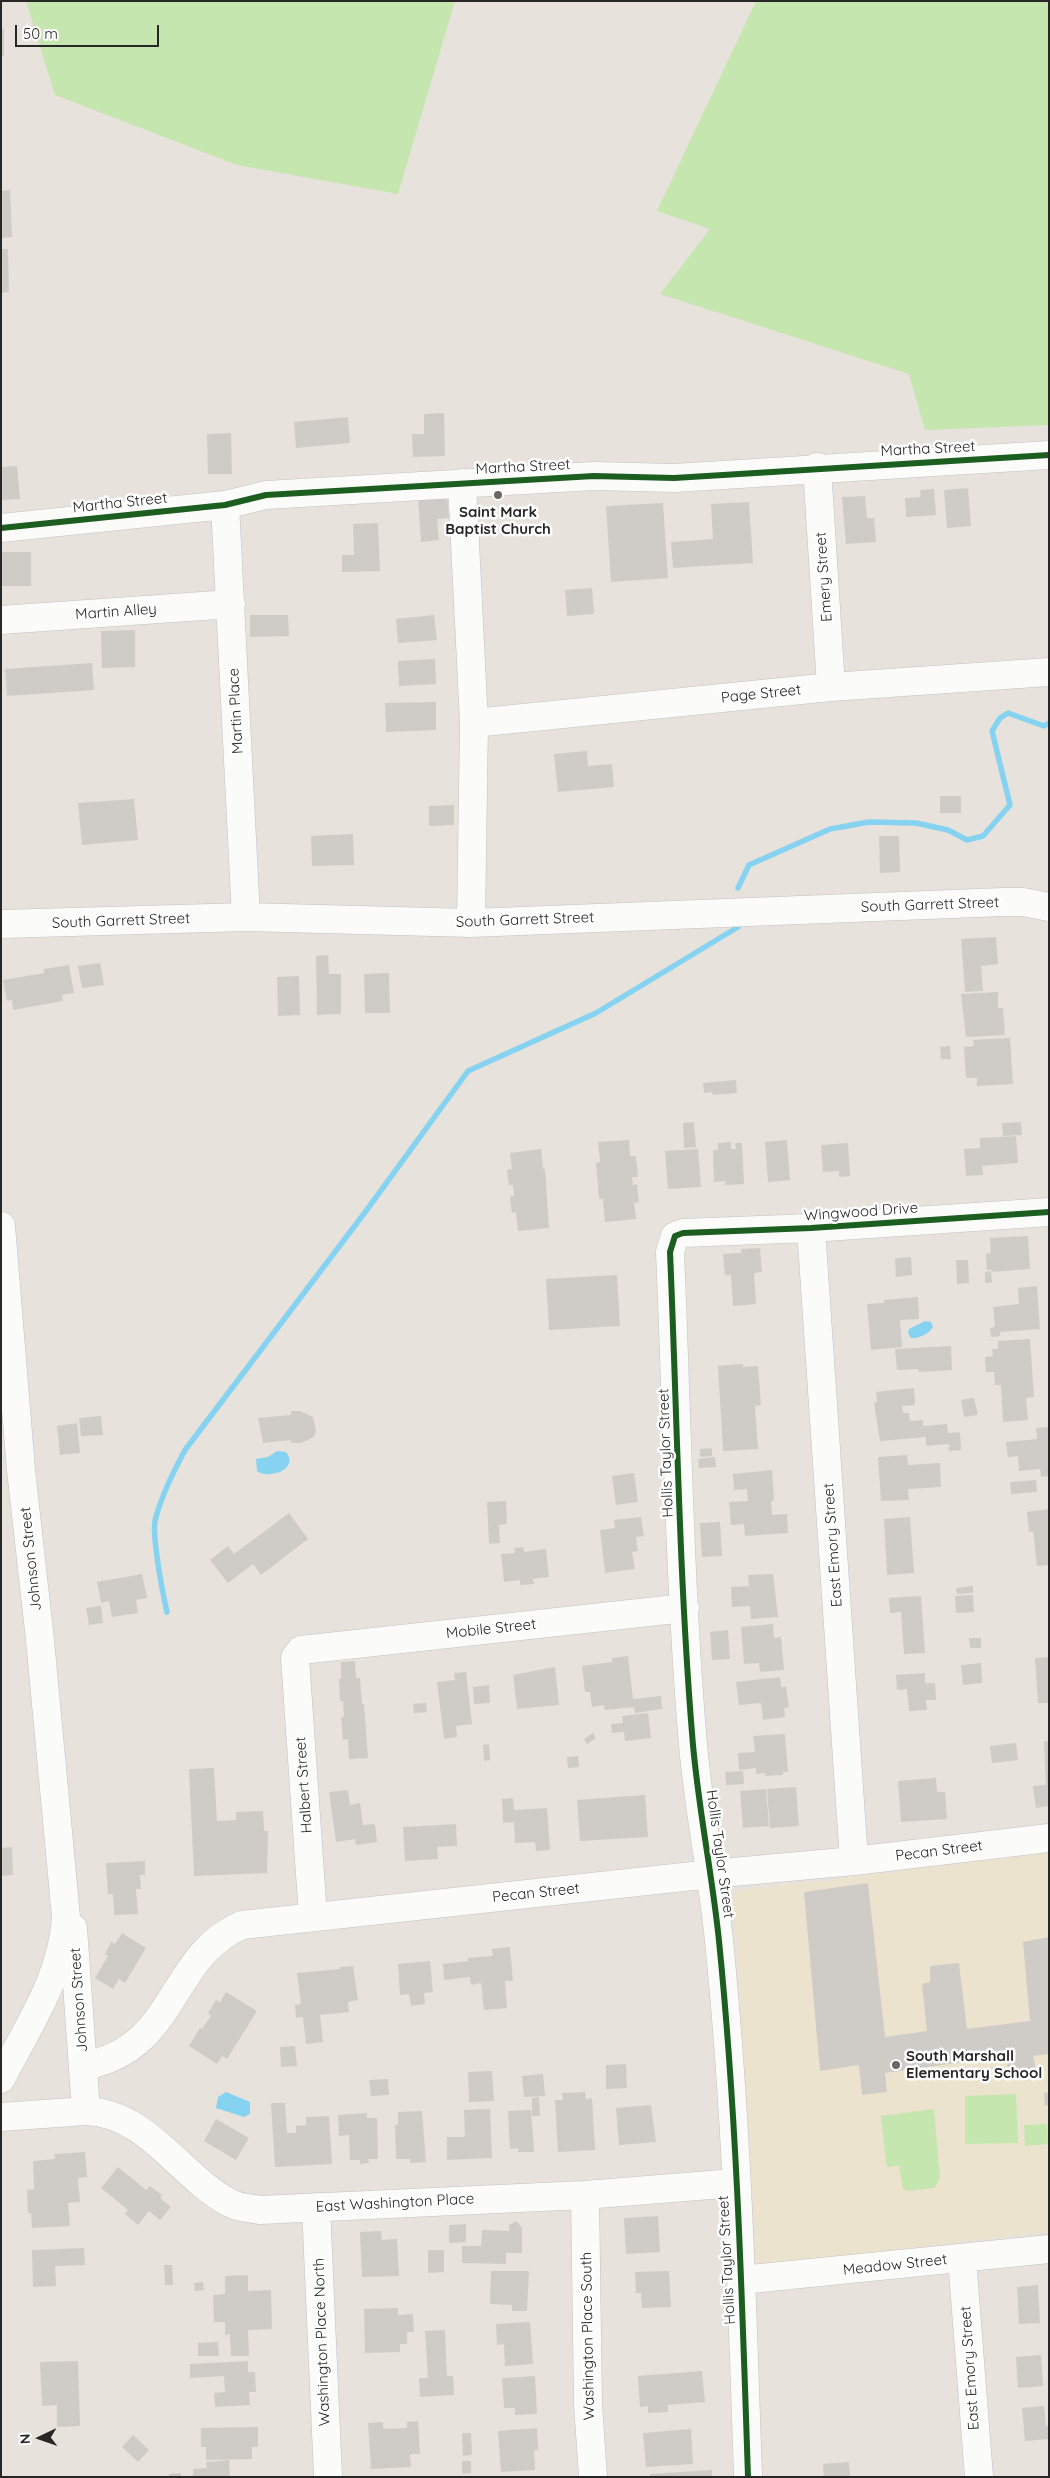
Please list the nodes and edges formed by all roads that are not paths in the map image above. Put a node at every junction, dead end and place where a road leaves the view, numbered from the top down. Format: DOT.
graph roads {
  1 [pos="1049,455"];
  2 [pos="817,467"];
  3 [pos="462,483"];
  4 [pos="225,505"];
  5 [pos="1,528"];
  6 [pos="231,604"];
  7 [pos="1,620"];
  8 [pos="1049,672"];
  9 [pos="831,687"];
  10 [pos="474,723"];
  11 [pos="1049,907"];
  12 [pos="246,917"];
  13 [pos="471,923"];
  14 [pos="1,924"];
  15 [pos="1049,1212"];
  16 [pos="1,1226"];
  17 [pos="811,1228"];
  18 [pos="675,1236"];
  19 [pos="685,1608"];
  20 [pos="298,1653"];
  21 [pos="1049,1838"];
  22 [pos="854,1861"];
  23 [pos="711,1874"];
  24 [pos="64,1891"];
  25 [pos="313,1917"];
  26 [pos="84,2066"];
  27 [pos="1,2079"];
  28 [pos="86,2111"];
  29 [pos="1,2117"];
  30 [pos="735,2183"];
  31 [pos="586,2195"];
  32 [pos="316,2207"];
  33 [pos="1049,2249"];
  34 [pos="962,2259"];
  35 [pos="741,2280"];
  36 [pos="328,2477"];
  37 [pos="593,2477"];
  38 [pos="748,2477"];
  39 [pos="979,2477"];
  1 -- 2 [label="street, Martha Street"];
  2 -- 3 [label="street, Martha Street"];
  2 -- 9 [label="street, Emery Street"];
  3 -- 4 [label="street, Martha Street"];
  3 -- 10 [label="street, Martha Street"];
  4 -- 5 [label="street, Martha Street"];
  4 -- 6 [label="street, Martin Place"];
  6 -- 7 [label="street, Martin Alley"];
  6 -- 12 [label="street, Martin Place"];
  8 -- 9 [label="street, Page Street"];
  9 -- 10 [label="street, Page Street"];
  10 -- 13 [label="street, Martha Street"];
  11 -- 13 [label="street, South Garrett Street"];
  12 -- 13 [label="street, South Garrett Street"];
  12 -- 14 [label="street, South Garrett Street"];
  15 -- 17 [label="street, Wingwood Drive"];
  16 -- 24 [label="street, Johnson Street"];
  17 -- 18 [label="street, Wingwood Drive"];
  17 -- 22 [label="street, East Emory Street"];
  18 -- 19 [label="street, Hollis Taylor Street"];
  19 -- 20 [label="street, Mobile Street"];
  19 -- 23 [label="street, Hollis Taylor Street"];
  20 -- 25 [label="street, Halbert Street"];
  21 -- 22 [label="street, Pecan Street"];
  22 -- 23 [label="street, Pecan Street"];
  23 -- 25 [label="street, Pecan Street"];
  23 -- 30 [label="street, Hollis Taylor Street"];
  24 -- 26 [label="street, Johnson Street"];
  24 -- 27 [label="street, Johnson Street"];
  25 -- 26 [label="street, Pecan Street"];
  26 -- 28 [label="street, Johnson Street"];
  28 -- 29 [label="street"];
  28 -- 32 [label="street, East Washington Place"];
  30 -- 31 [label="street, East Washington Place"];
  30 -- 35 [label="street, Hollis Taylor Street"];
  31 -- 32 [label="street, East Washington Place"];
  31 -- 37 [label="street, Washington Place South"];
  32 -- 36 [label="street, Washington Place North"];
  33 -- 34 [label="street, Meadow Street"];
  34 -- 35 [label="street, Meadow Street"];
  34 -- 39 [label="street, East Emory Street"];
  35 -- 38 [label="street, Hollis Taylor Street"];
}
